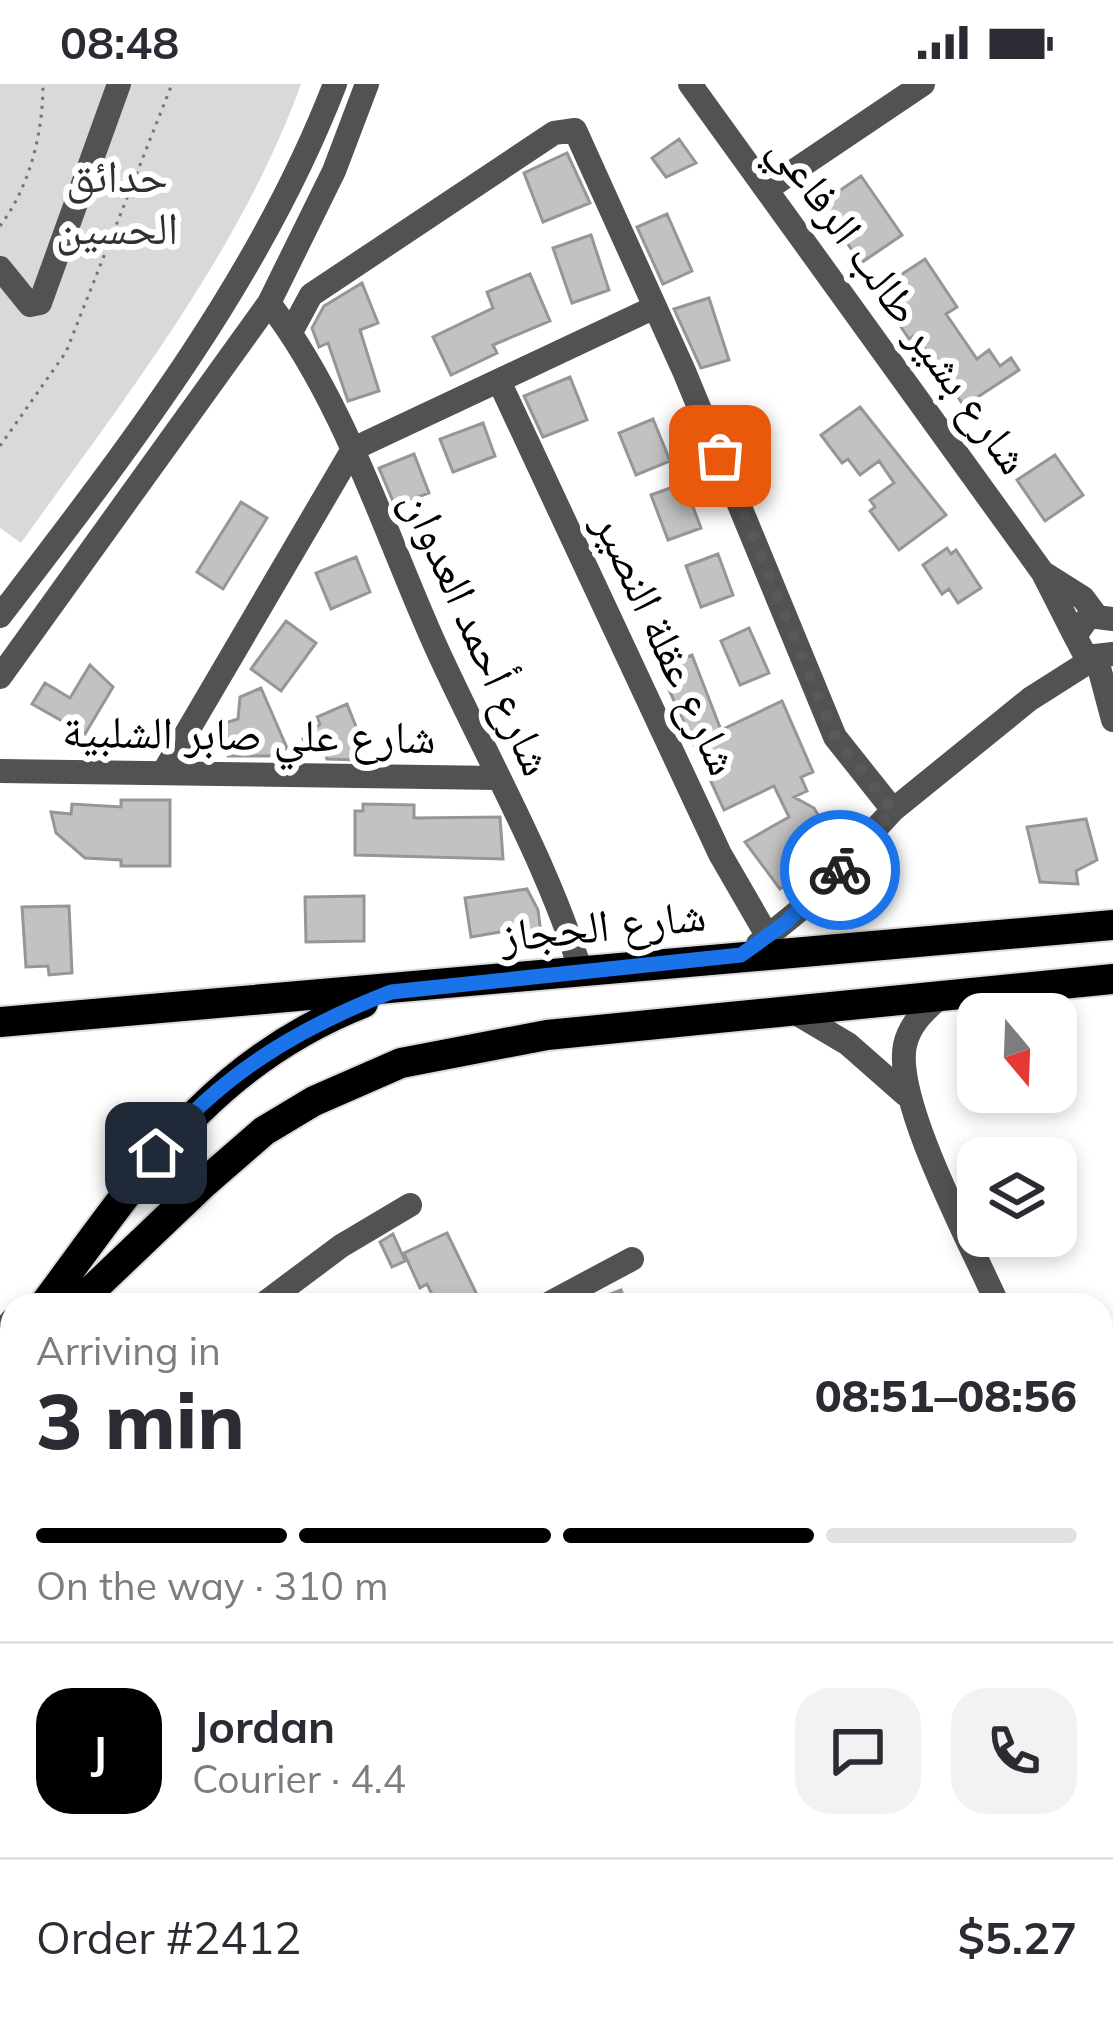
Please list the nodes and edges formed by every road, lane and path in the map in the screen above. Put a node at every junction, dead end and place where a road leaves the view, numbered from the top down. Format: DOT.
graph roads {
  1 [pos="43,84"];
  2 [pos="119,84"];
  3 [pos="172,84"];
  4 [pos="334,84"];
  5 [pos="367,84"];
  6 [pos="690,84"];
  7 [pos="923,84"];
  8 [pos="770,188"];
  9 [pos="0,226"];
  10 [pos="0,268"];
  11 [pos="269,303"];
  12 [pos="653,308"];
  13 [pos="291,332"];
  14 [pos="499,381"];
  15 [pos="0,446"];
  16 [pos="353,449"];
  17 [pos="1042,573"];
  18 [pos="1106,614"];
  19 [pos="0,616"];
  20 [pos="1091,651"];
  21 [pos="0,676"];
  22 [pos="1113,720"];
  23 [pos="0,771"];
  24 [pos="164,773"];
  25 [pos="497,778"];
  26 [pos="893,810"];
  27 [pos="1109,920"];
  28 [pos="768,937"];
  29 [pos="741,955"];
  30 [pos="581,972"];
  31 [pos="1113,979"];
  32 [pos="391,992"];
  33 [pos="943,994"];
  34 [pos="789,1009"];
  35 [pos="0,1022"];
  36 [pos="906,1095"];
  37 [pos="410,1205"];
  38 [pos="160,1229"];
  39 [pos="78,1259"];
  40 [pos="632,1259"];
  41 [pos="40,1293"];
  42 [pos="53,1293"];
  43 [pos="89,1293"];
  44 [pos="108,1293"];
  45 [pos="278,1293"];
  46 [pos="568,1293"];
  47 [pos="993,1293"];
  1 -- 9 [label="path"];
  2 -- 10 [label="street"];
  3 -- 15 [label="path"];
  4 -- 19 [label="street"];
  5 -- 11 [label="street"];
  6 -- 8 [label="street, شارع بشير طالب الرفاعي"];
  7 -- 8 [label="street"];
  8 -- 17 [label="street, شارع بشير طالب الرفاعي"];
  11 -- 13 [label="street, شارع أحمد العدوان"];
  11 -- 21 [label="street"];
  12 -- 13 [label="street"];
  12 -- 14 [label="street"];
  12 -- 26 [label="street"];
  13 -- 16 [label="street, شارع أحمد العدوان"];
  14 -- 16 [label="street"];
  14 -- 28 [label="street, شارع عقلة النصير"];
  16 -- 24 [label="street"];
  16 -- 25 [label="street, شارع أحمد العدوان"];
  17 -- 18 [label="street, شارع بشير طالب الرفاعي"];
  17 -- 20 [label="street, شارع بشير طالب الرفاعي"];
  18 -- 20 [label="street"];
  20 -- 22 [label="street, شارع بشير طالب الرفاعي"];
  20 -- 26 [label="street"];
  23 -- 24 [label="street, شارع علي صابر الشلبية"];
  24 -- 25 [label="street, شارع علي صابر الشلبية"];
  25 -- 30 [label="street, شارع أحمد العدوان"];
  26 -- 28 [label="street"];
  27 -- 29 [label="main road, شارع الحجاز"];
  28 -- 29 [label="street"];
  29 -- 30 [label="main road, شارع الحجاز"];
  30 -- 32 [label="main road, شارع الحجاز"];
  31 -- 33 [label="main road"];
  32 -- 35 [label="main road, شارع الحجاز"];
  32 -- 39 [label="main road, شارع الحجاز"];
  33 -- 34 [label="main road"];
  33 -- 36 [label="street"];
  34 -- 36 [label="street"];
  34 -- 38 [label="main road"];
  36 -- 47 [label="street"];
  37 -- 45 [label="street"];
  38 -- 43 [label="main road"];
  38 -- 44 [label="street"];
  39 -- 41 [label="street, شارع الحجاز"];
  39 -- 42 [label="main road"];
  40 -- 46 [label="street"];
}
